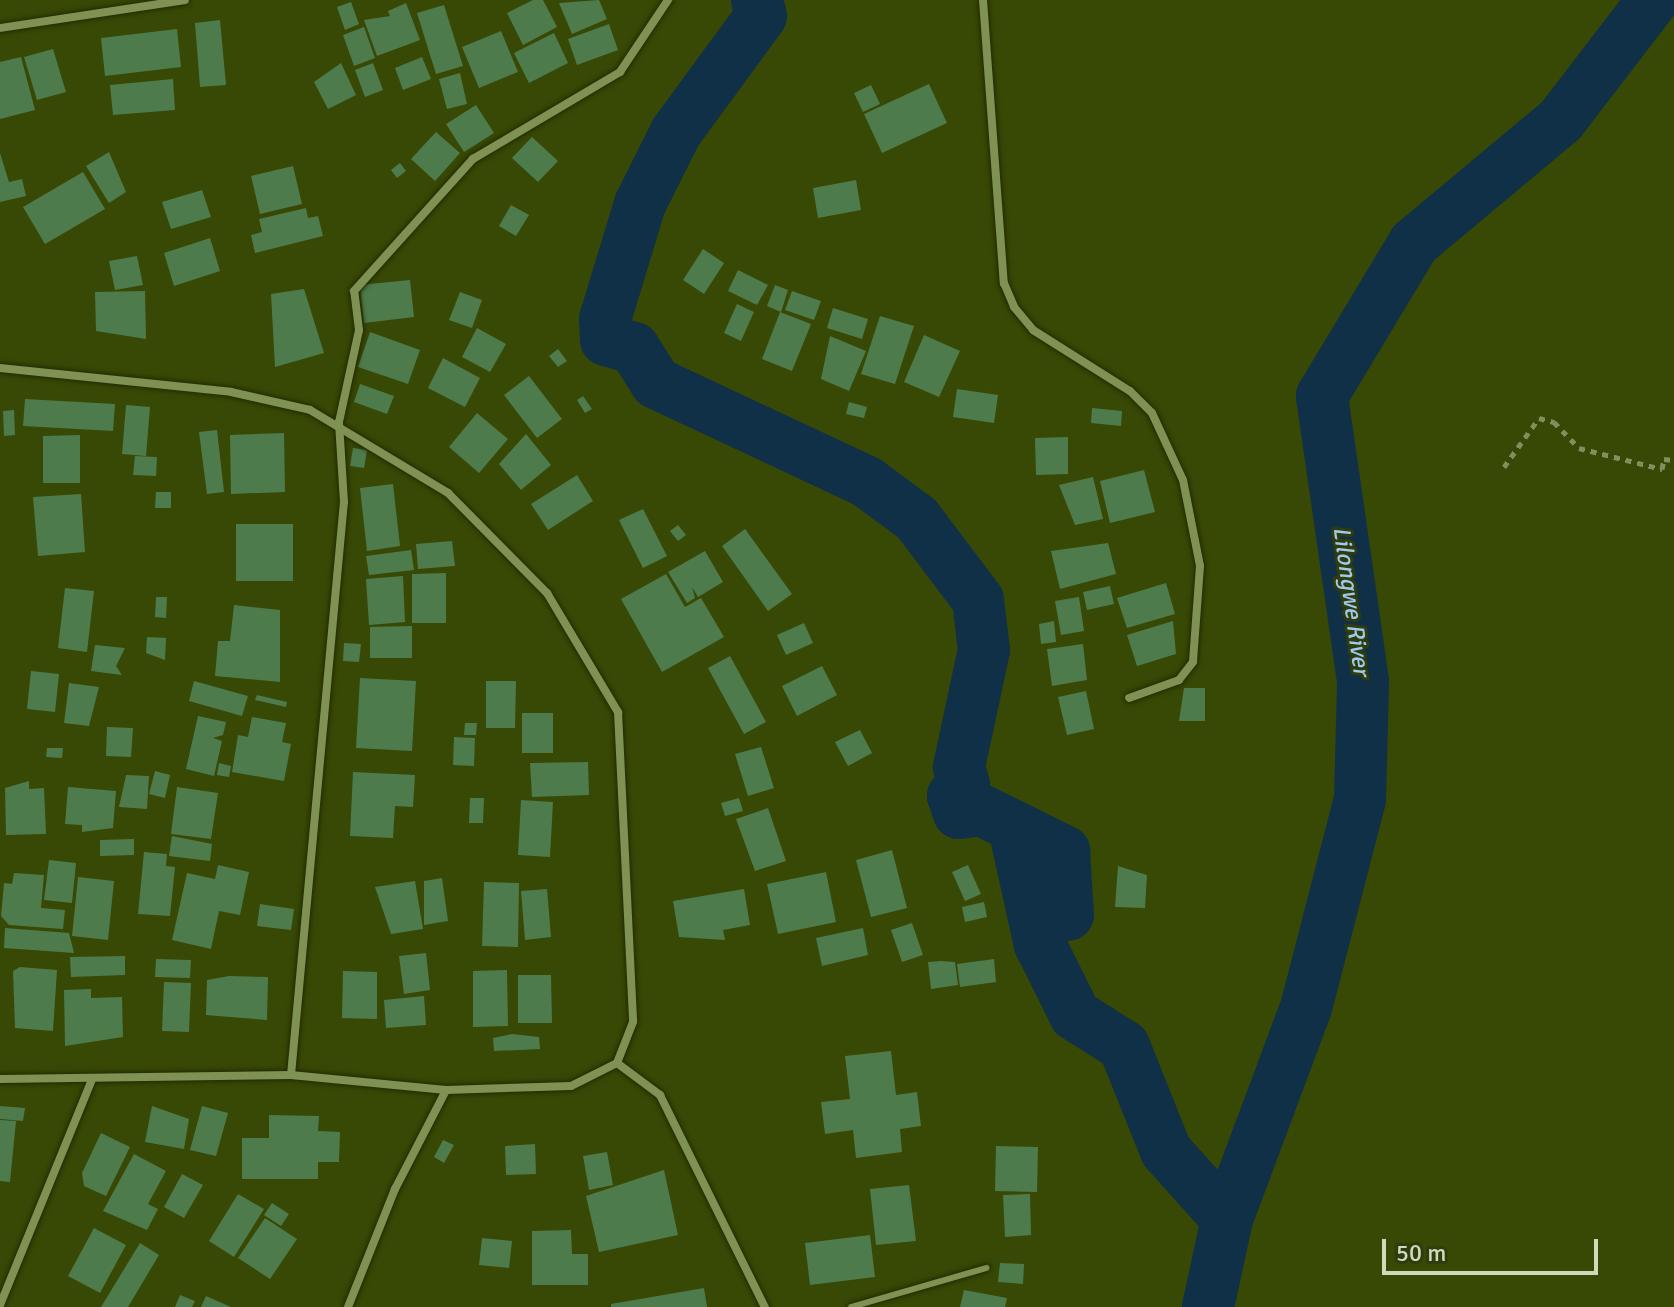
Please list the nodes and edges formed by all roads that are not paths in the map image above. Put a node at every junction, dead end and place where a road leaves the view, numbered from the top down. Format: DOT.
graph roads {
  1 [pos="185,0"];
  2 [pos="668,0"];
  3 [pos="983,0"];
  4 [pos="136,3"];
  5 [pos="0,28"];
  6 [pos="0,368"];
  7 [pos="339,422"];
  8 [pos="1129,698"];
  9 [pos="617,1063"];
  10 [pos="291,1075"];
  11 [pos="0,1079"];
  12 [pos="92,1080"];
  13 [pos="446,1090"];
  14 [pos="986,1268"];
  15 [pos="0,1305"];
  16 [pos="348,1307"];
  17 [pos="765,1307"];
  18 [pos="851,1307"];
  1 -- 4 [label="street"];
  2 -- 7 [label="street"];
  3 -- 8 [label="street"];
  4 -- 5 [label="street"];
  6 -- 7 [label="street"];
  7 -- 9 [label="street"];
  7 -- 10 [label="street"];
  9 -- 13 [label="street"];
  9 -- 17 [label="street"];
  10 -- 12 [label="street"];
  10 -- 13 [label="street"];
  11 -- 12 [label="street"];
  12 -- 15 [label="street"];
  13 -- 16 [label="street"];
  14 -- 18 [label="lane"];
}
